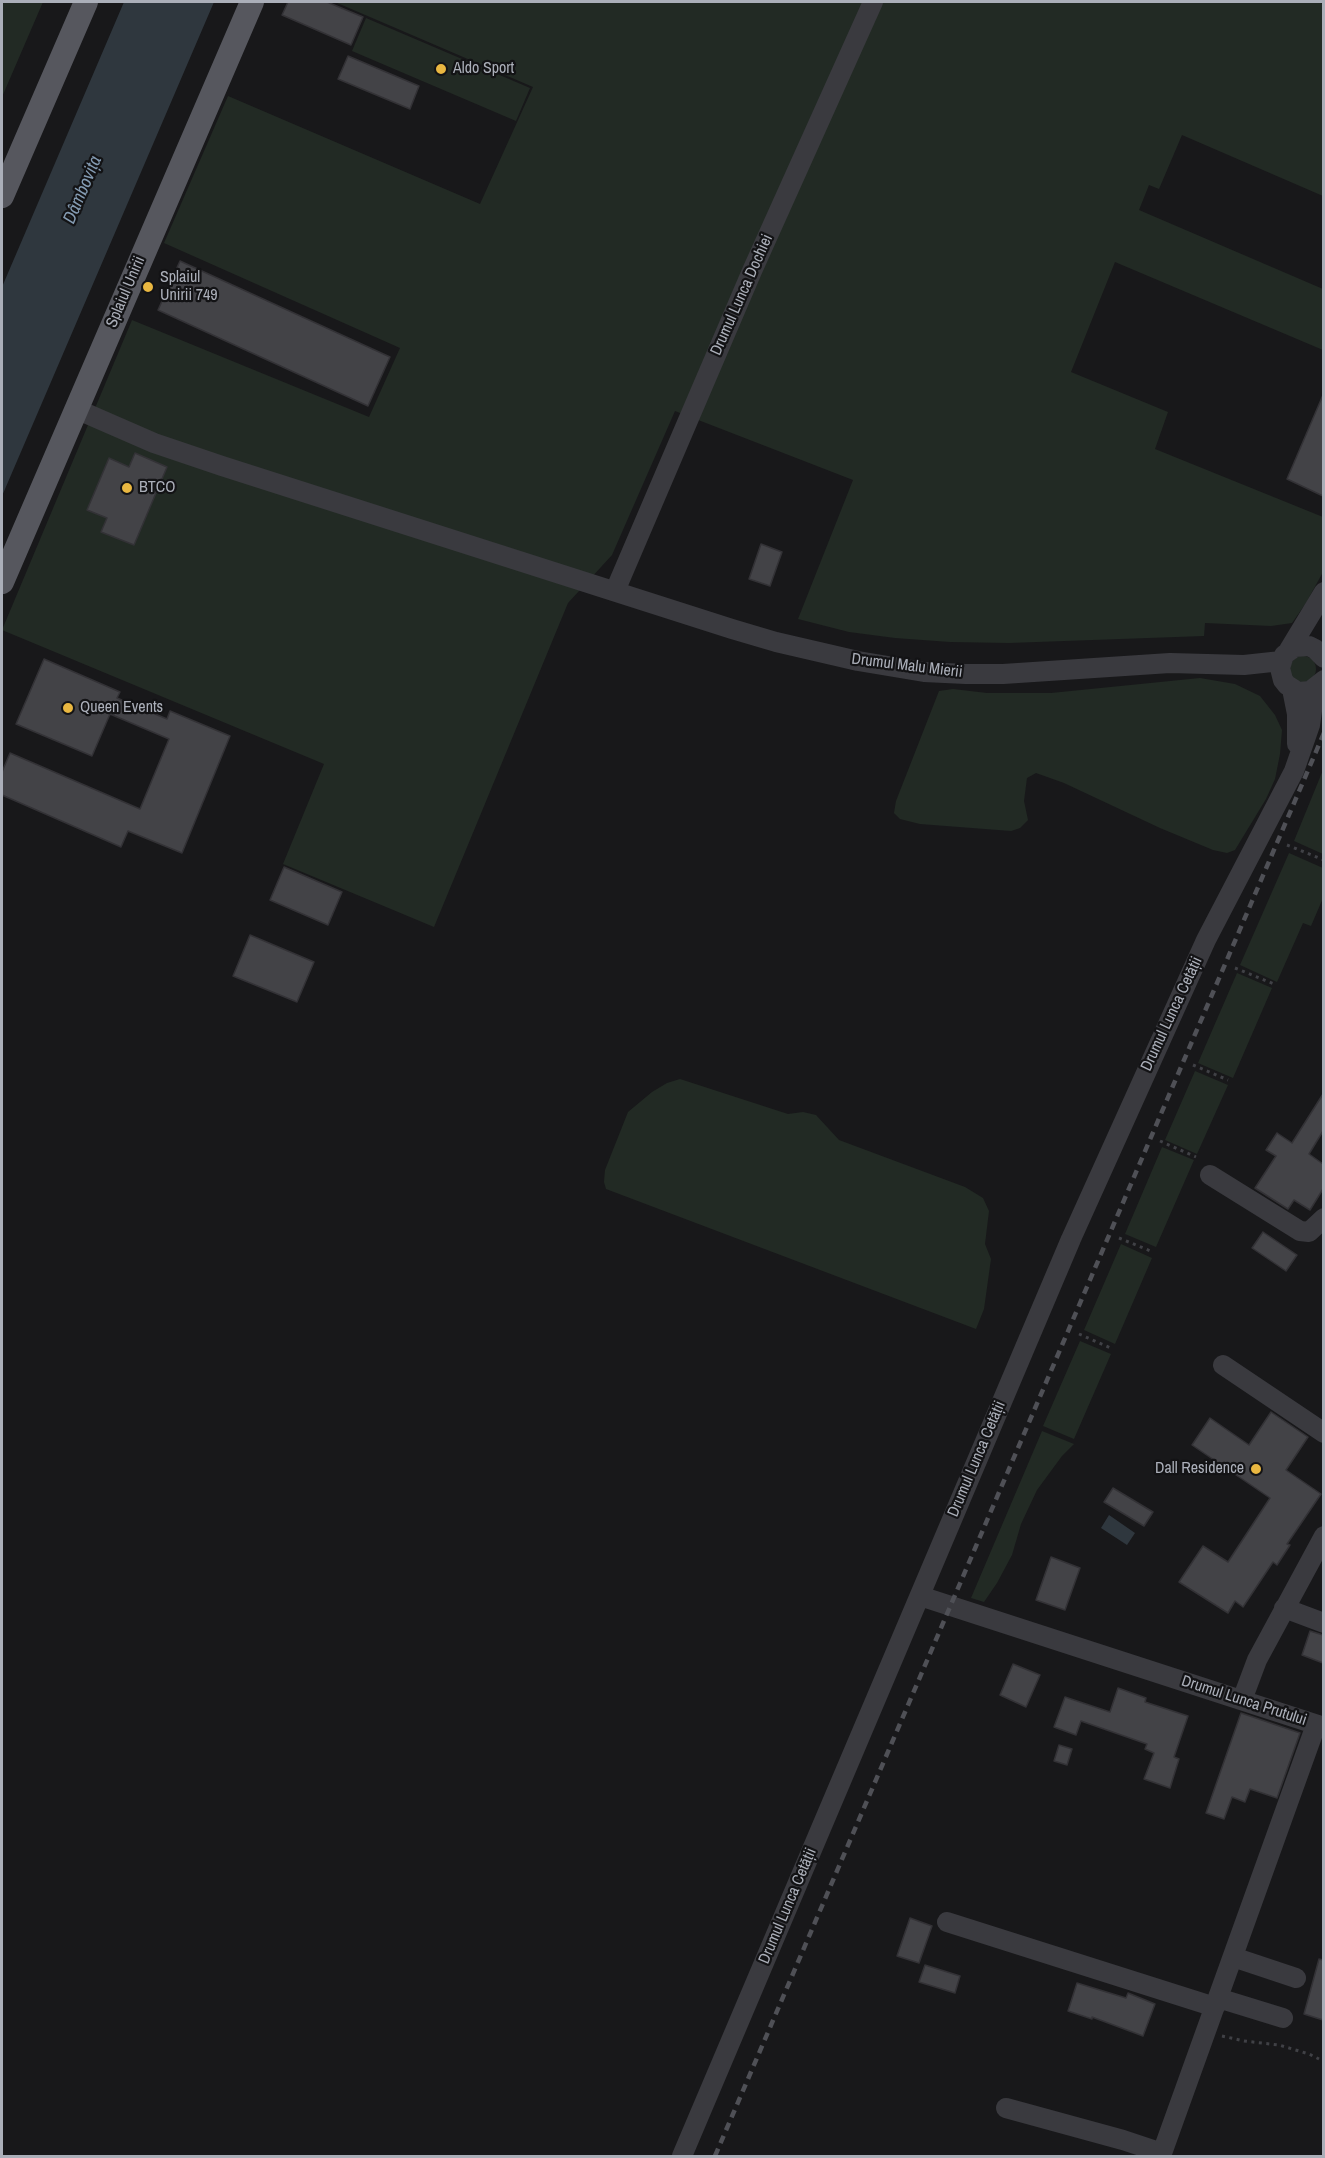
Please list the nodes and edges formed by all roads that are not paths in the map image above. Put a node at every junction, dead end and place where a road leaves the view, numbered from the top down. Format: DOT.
graph roads {
  1 [pos="86,2"];
  2 [pos="252,2"];
  3 [pos="873,2"];
  4 [pos="2,196"];
  5 [pos="76,409"];
  6 [pos="2,582"];
  7 [pos="615,591"];
  8 [pos="1323,592"];
  9 [pos="1323,653"];
  10 [pos="1286,669"];
  11 [pos="1319,684"];
  12 [pos="1294,771"];
  13 [pos="1210,1175"];
  14 [pos="1323,1218"];
  15 [pos="1223,1365"];
  16 [pos="1323,1433"];
  17 [pos="1323,1536"];
  18 [pos="920,1596"];
  19 [pos="1284,1608"];
  20 [pos="1323,1623"];
  21 [pos="1242,1700"];
  22 [pos="1320,1726"];
  23 [pos="947,1922"];
  24 [pos="1233,1958"];
  25 [pos="1296,1978"];
  26 [pos="1217,2002"];
  27 [pos="1283,2018"];
  28 [pos="1006,2108"];
  29 [pos="1161,2155"];
  30 [pos="682,2157"];
  1 -- 4 [label="main road"];
  2 -- 5 [label="main road, Splaiul Unirii"];
  3 -- 7 [label="street, Drumul Lunca Dochiei"];
  5 -- 6 [label="main road, Splaiul Unirii"];
  5 -- 7 [label="street, Drumul Malu Mierii"];
  7 -- 10 [label="street, Drumul Malu Mierii"];
  8 -- 10 [label="street"];
  9 -- 10 [label="street"];
  10 -- 11 [label="street"];
  10 -- 12 [label="street, Drumul Lunca Cetății"];
  11 -- 12 [label="street, Drumul Lunca Cetății"];
  12 -- 18 [label="street, Drumul Lunca Cetății"];
  13 -- 14 [label="street"];
  15 -- 16 [label="street"];
  17 -- 19 [label="street"];
  18 -- 21 [label="street, Drumul Lunca Prutului"];
  18 -- 30 [label="street, Drumul Lunca Cetății"];
  19 -- 20 [label="street"];
  19 -- 21 [label="street"];
  21 -- 22 [label="street, Drumul Lunca Prutului"];
  22 -- 24 [label="street, Drumul Lunca Prutului"];
  23 -- 26 [label="street"];
  24 -- 25 [label="street"];
  24 -- 26 [label="street, Drumul Lunca Prutului"];
  26 -- 27 [label="street"];
  26 -- 29 [label="street, Drumul Lunca Prutului"];
  28 -- 29 [label="street"];
}
